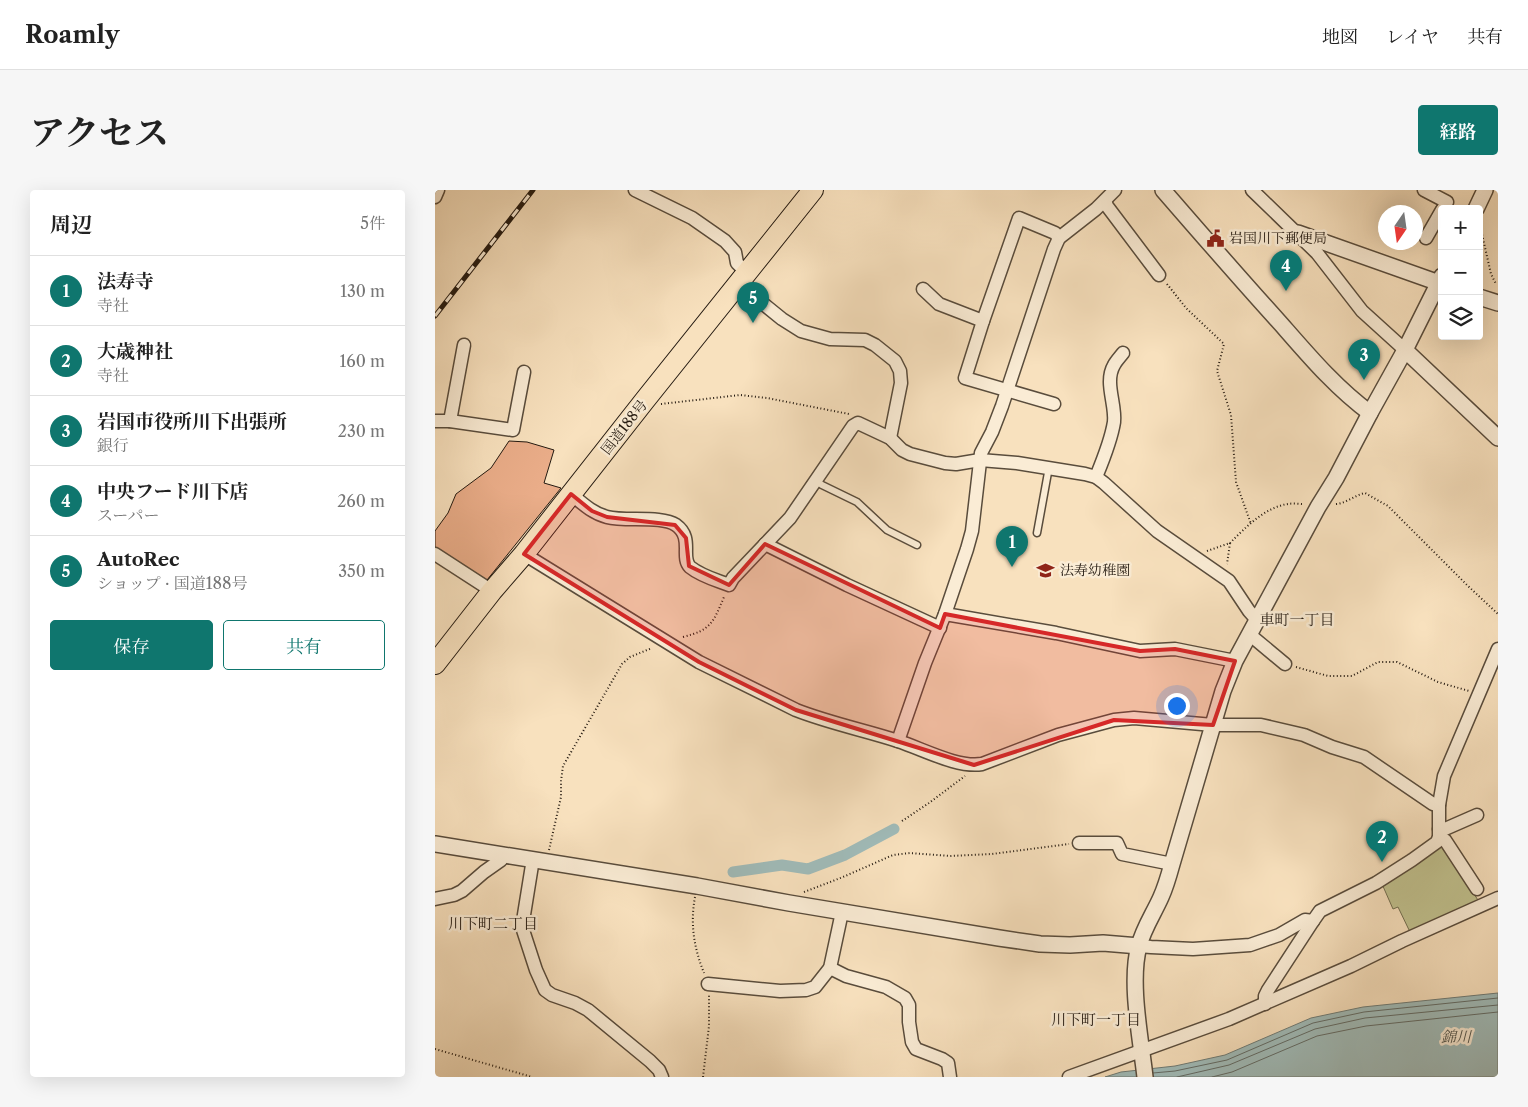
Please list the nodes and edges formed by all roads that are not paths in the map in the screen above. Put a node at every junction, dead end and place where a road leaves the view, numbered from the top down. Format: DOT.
graph roads {
  1 [pos="438,190"];
  2 [pos="635,190"];
  3 [pos="813,190"];
  4 [pos="1115,190"];
  5 [pos="1163,190"];
  6 [pos="1252,190"];
  7 [pos="1424,190"];
  8 [pos="1485,190"];
  9 [pos="435,197"];
  10 [pos="1105,201"];
  11 [pos="1445,205"];
  12 [pos="1478,205"];
  13 [pos="1438,217"];
  14 [pos="1298,233"];
  15 [pos="1059,238"];
  16 [pos="1426,238"];
  17 [pos="1159,275"];
  18 [pos="744,277"];
  19 [pos="1438,280"];
  20 [pos="1438,287"];
  21 [pos="923,289"];
  22 [pos="1483,298"];
  23 [pos="1498,304"];
  24 [pos="983,321"];
  25 [pos="464,345"];
  26 [pos="1405,350"];
  27 [pos="1123,353"];
  28 [pos="524,372"];
  29 [pos="1008,389"];
  30 [pos="1054,404"];
  31 [pos="1369,413"];
  32 [pos="435,421"];
  33 [pos="451,421"];
  34 [pos="890,438"];
  35 [pos="1498,438"];
  36 [pos="980,460"];
  37 [pos="1049,467"];
  38 [pos="1096,477"];
  39 [pos="815,480"];
  40 [pos="571,494"];
  41 [pos="1037,533"];
  42 [pos="765,544"];
  43 [pos="917,545"];
  44 [pos="435,554"];
  45 [pos="524,554"];
  46 [pos="493,591"];
  47 [pos="945,614"];
  48 [pos="1257,620"];
  49 [pos="941,628"];
  50 [pos="1249,634"];
  51 [pos="1498,649"];
  52 [pos="1235,661"];
  53 [pos="435,664"];
  54 [pos="1285,664"];
  55 [pos="1213,724"];
  56 [pos="898,741"];
  57 [pos="1439,805"];
  58 [pos="1477,815"];
  59 [pos="1439,833"];
  60 [pos="1079,843"];
  61 [pos="435,844"];
  62 [pos="503,854"];
  63 [pos="540,860"];
  64 [pos="1172,864"];
  65 [pos="1477,889"];
  66 [pos="1498,898"];
  67 [pos="435,900"];
  68 [pos="843,912"];
  69 [pos="1313,920"];
  70 [pos="1139,946"];
  71 [pos="830,968"];
  72 [pos="708,984"];
  73 [pos="1265,1004"];
  74 [pos="1143,1055"];
  75 [pos="662,1077"];
  76 [pos="950,1077"];
  77 [pos="1069,1077"];
  78 [pos="1145,1077"];
  1 -- 9 [label="street"];
  2 -- 18 [label="street"];
  3 -- 18 [label="highway, 国道188号"];
  4 -- 10 [label="street"];
  5 -- 31 [label="street"];
  6 -- 14 [label="street"];
  7 -- 11 [label="street"];
  8 -- 12 [label="street"];
  10 -- 15 [label="street"];
  10 -- 17 [label="street"];
  13 -- 16 [label="street"];
  14 -- 19 [label="street"];
  14 -- 26 [label="street"];
  15 -- 24 [label="street"];
  15 -- 29 [label="street"];
  18 -- 34 [label="street"];
  18 -- 40 [label="highway, 国道188号"];
  20 -- 26 [label="street"];
  21 -- 24 [label="street"];
  22 -- 23 [label="street"];
  24 -- 29 [label="street"];
  25 -- 33 [label="street"];
  26 -- 31 [label="street"];
  26 -- 35 [label="street"];
  27 -- 38 [label="street"];
  28 -- 33 [label="street"];
  29 -- 30 [label="street"];
  29 -- 36 [label="street"];
  31 -- 48 [label="street"];
  32 -- 33 [label="street"];
  34 -- 36 [label="street"];
  34 -- 39 [label="street"];
  36 -- 37 [label="street"];
  36 -- 47 [label="street"];
  37 -- 38 [label="street"];
  37 -- 41 [label="lane"];
  38 -- 48 [label="street"];
  39 -- 42 [label="street"];
  39 -- 43 [label="lane"];
  40 -- 42 [label="street"];
  40 -- 45 [label="highway, 国道188号"];
  42 -- 49 [label="street"];
  44 -- 46 [label="street"];
  45 -- 46 [label="highway, 国道188号"];
  45 -- 56 [label="street"];
  46 -- 53 [label="highway, 国道188号"];
  47 -- 49 [label="street"];
  47 -- 52 [label="street"];
  48 -- 50 [label="street"];
  49 -- 56 [label="street"];
  50 -- 52 [label="street"];
  50 -- 54 [label="street"];
  51 -- 57 [label="street"];
  52 -- 55 [label="street"];
  55 -- 56 [label="street"];
  55 -- 57 [label="street"];
  55 -- 64 [label="street"];
  57 -- 59 [label="street"];
  58 -- 59 [label="street"];
  59 -- 65 [label="street"];
  59 -- 69 [label="street"];
  60 -- 64 [label="street"];
  61 -- 62 [label="street"];
  62 -- 63 [label="street"];
  62 -- 67 [label="street"];
  63 -- 68 [label="street"];
  63 -- 75 [label="street"];
  64 -- 70 [label="street"];
  66 -- 73 [label="street"];
  68 -- 70 [label="street"];
  68 -- 71 [label="street"];
  69 -- 70 [label="street"];
  69 -- 73 [label="street"];
  70 -- 74 [label="street"];
  71 -- 72 [label="street"];
  71 -- 76 [label="street"];
  73 -- 74 [label="street"];
  74 -- 77 [label="street"];
  74 -- 78 [label="street"];
}
